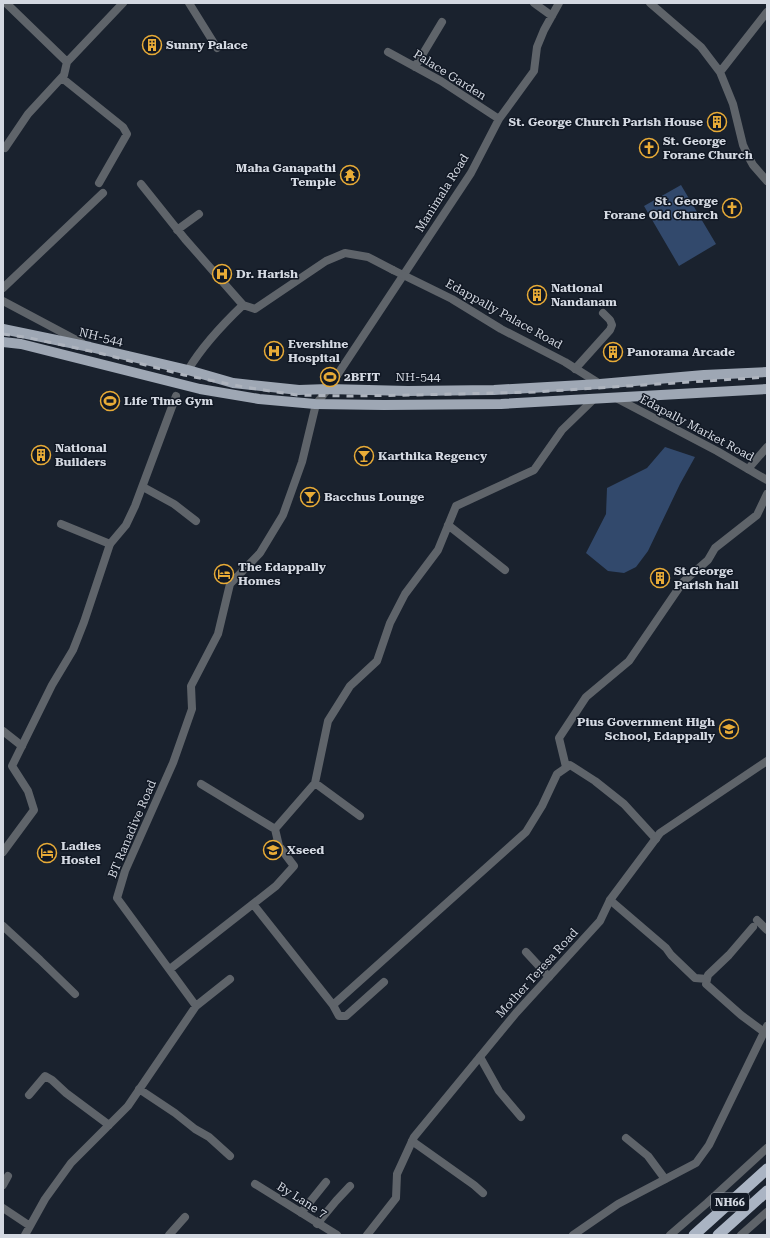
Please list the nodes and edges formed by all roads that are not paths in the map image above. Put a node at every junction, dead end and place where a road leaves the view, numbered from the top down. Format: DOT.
graph roads {
  1 [pos="6,3"];
  2 [pos="123,3"];
  3 [pos="189,3"];
  4 [pos="534,3"];
  5 [pos="559,3"];
  6 [pos="650,3"];
  7 [pos="767,12"];
  8 [pos="552,16"];
  9 [pos="442,22"];
  10 [pos="217,48"];
  11 [pos="388,52"];
  12 [pos="67,62"];
  13 [pos="415,67"];
  14 [pos="720,72"];
  15 [pos="62,78"];
  16 [pos="499,119"];
  17 [pos="5,148"];
  18 [pos="767,181"];
  19 [pos="99,183"];
  20 [pos="141,184"];
  21 [pos="103,193"];
  22 [pos="199,214"];
  23 [pos="178,230"];
  24 [pos="403,275"];
  25 [pos="3,288"];
  26 [pos="3,301"];
  27 [pos="243,305"];
  28 [pos="603,313"];
  29 [pos="3,329"];
  30 [pos="3,342"];
  31 [pos="90,347"];
  32 [pos="90,361"];
  33 [pos="575,369"];
  34 [pos="188,370"];
  35 [pos="767,372"];
  36 [pos="622,383"];
  37 [pos="182,384"];
  38 [pos="600,384"];
  39 [pos="328,389"];
  40 [pos="767,389"];
  41 [pos="594,398"];
  42 [pos="621,398"];
  43 [pos="316,404"];
  44 [pos="767,447"];
  45 [pos="748,469"];
  46 [pos="767,480"];
  47 [pos="143,487"];
  48 [pos="767,494"];
  49 [pos="196,521"];
  50 [pos="61,524"];
  51 [pos="448,525"];
  52 [pos="110,544"];
  53 [pos="505,570"];
  54 [pos="3,731"];
  55 [pos="22,746"];
  56 [pos="767,761"];
  57 [pos="566,767"];
  58 [pos="315,783"];
  59 [pos="201,784"];
  60 [pos="360,816"];
  61 [pos="275,829"];
  62 [pos="656,839"];
  63 [pos="3,852"];
  64 [pos="610,900"];
  65 [pos="253,904"];
  66 [pos="3,926"];
  67 [pos="767,930"];
  68 [pos="526,952"];
  69 [pos="170,969"];
  70 [pos="549,977"];
  71 [pos="230,979"];
  72 [pos="707,979"];
  73 [pos="384,982"];
  74 [pos="75,994"];
  75 [pos="333,1005"];
  76 [pos="196,1006"];
  77 [pos="766,1029"];
  78 [pos="480,1057"];
  79 [pos="139,1089"];
  80 [pos="29,1095"];
  81 [pos="521,1117"];
  82 [pos="109,1124"];
  83 [pos="626,1138"];
  84 [pos="412,1142"];
  85 [pos="767,1148"];
  86 [pos="230,1156"];
  87 [pos="767,1169"];
  88 [pos="8,1176"];
  89 [pos="665,1179"];
  90 [pos="326,1182"];
  91 [pos="256,1184"];
  92 [pos="3,1185"];
  93 [pos="350,1186"];
  94 [pos="767,1191"];
  95 [pos="484,1193"];
  96 [pos="3,1208"];
  97 [pos="767,1212"];
  98 [pos="301,1213"];
  99 [pos="185,1216"];
  100 [pos="317,1224"];
  101 [pos="30,1226"];
  102 [pos="25,1235"];
  103 [pos="169,1235"];
  104 [pos="336,1235"];
  105 [pos="367,1235"];
  106 [pos="573,1235"];
  107 [pos="670,1235"];
  108 [pos="694,1235"];
  109 [pos="718,1235"];
  110 [pos="741,1235"];
  1 -- 12 [label="street"];
  2 -- 12 [label="street"];
  3 -- 10 [label="street"];
  4 -- 8 [label="street"];
  5 -- 8 [label="street, Manimala Road"];
  6 -- 14 [label="street"];
  7 -- 14 [label="street"];
  8 -- 16 [label="street, Manimala Road"];
  9 -- 13 [label="street"];
  11 -- 13 [label="street, Palace Garden"];
  12 -- 15 [label="street"];
  13 -- 16 [label="street, Palace Garden"];
  14 -- 18 [label="street"];
  15 -- 17 [label="street"];
  15 -- 19 [label="street"];
  16 -- 24 [label="street, Manimala Road"];
  20 -- 23 [label="street"];
  21 -- 25 [label="street"];
  22 -- 23 [label="street"];
  23 -- 27 [label="street"];
  24 -- 27 [label="street, Edappally Palace Road"];
  24 -- 33 [label="street, Edappally Palace Road"];
  24 -- 39 [label="street, Manimala Road"];
  26 -- 31 [label="street"];
  27 -- 34 [label="street"];
  28 -- 33 [label="street"];
  29 -- 31 [label="main road, NH-544"];
  30 -- 32 [label="main road"];
  31 -- 32 [label="main road"];
  31 -- 34 [label="main road, NH-544"];
  32 -- 37 [label="main road"];
  33 -- 38 [label="street, Edappally Palace Road"];
  34 -- 39 [label="main road, NH-544"];
  35 -- 36 [label="main road, NH-544"];
  36 -- 38 [label="main road, NH-544"];
  36 -- 42 [label="main road"];
  37 -- 43 [label="main road"];
  37 -- 47 [label="street"];
  38 -- 39 [label="main road, NH-544"];
  39 -- 43 [label="street, BT Ranadive Road"];
  40 -- 42 [label="main road"];
  41 -- 42 [label="main road"];
  41 -- 43 [label="main road"];
  41 -- 51 [label="street"];
  42 -- 45 [label="street, Edapally Market Road"];
  43 -- 69 [label="street, BT Ranadive Road"];
  44 -- 45 [label="street"];
  45 -- 46 [label="street, Edapally Market Road"];
  47 -- 49 [label="street"];
  47 -- 52 [label="street"];
  48 -- 57 [label="street"];
  50 -- 52 [label="street"];
  51 -- 53 [label="street"];
  51 -- 58 [label="street"];
  52 -- 55 [label="street"];
  54 -- 55 [label="street"];
  55 -- 63 [label="street"];
  56 -- 62 [label="street, Mother Teresa Road"];
  57 -- 62 [label="street"];
  57 -- 75 [label="street"];
  58 -- 60 [label="street"];
  58 -- 61 [label="street"];
  59 -- 61 [label="street"];
  61 -- 65 [label="street"];
  62 -- 64 [label="street, Mother Teresa Road"];
  64 -- 70 [label="street, Mother Teresa Road"];
  64 -- 72 [label="street"];
  65 -- 69 [label="street"];
  65 -- 75 [label="street"];
  66 -- 74 [label="street"];
  67 -- 72 [label="street"];
  68 -- 70 [label="street"];
  69 -- 76 [label="street, BT Ranadive Road"];
  70 -- 78 [label="street, Mother Teresa Road"];
  71 -- 76 [label="street"];
  72 -- 77 [label="street"];
  73 -- 75 [label="street"];
  76 -- 79 [label="street"];
  77 -- 89 [label="street"];
  78 -- 81 [label="street"];
  78 -- 84 [label="street, Mother Teresa Road"];
  79 -- 82 [label="street"];
  79 -- 86 [label="street"];
  80 -- 82 [label="street"];
  82 -- 101 [label="street"];
  83 -- 89 [label="street"];
  84 -- 95 [label="street"];
  84 -- 105 [label="street, Mother Teresa Road"];
  85 -- 107 [label="street"];
  87 -- 108 [label="highway, NH66"];
  88 -- 92 [label="street"];
  89 -- 106 [label="street"];
  90 -- 98 [label="street"];
  91 -- 98 [label="street, By Lane 7"];
  93 -- 100 [label="street"];
  94 -- 109 [label="highway, NH66"];
  96 -- 101 [label="street"];
  97 -- 110 [label="street"];
  98 -- 100 [label="street, By Lane 7"];
  99 -- 103 [label="street"];
  100 -- 104 [label="street, By Lane 7"];
  101 -- 102 [label="street"];
}
